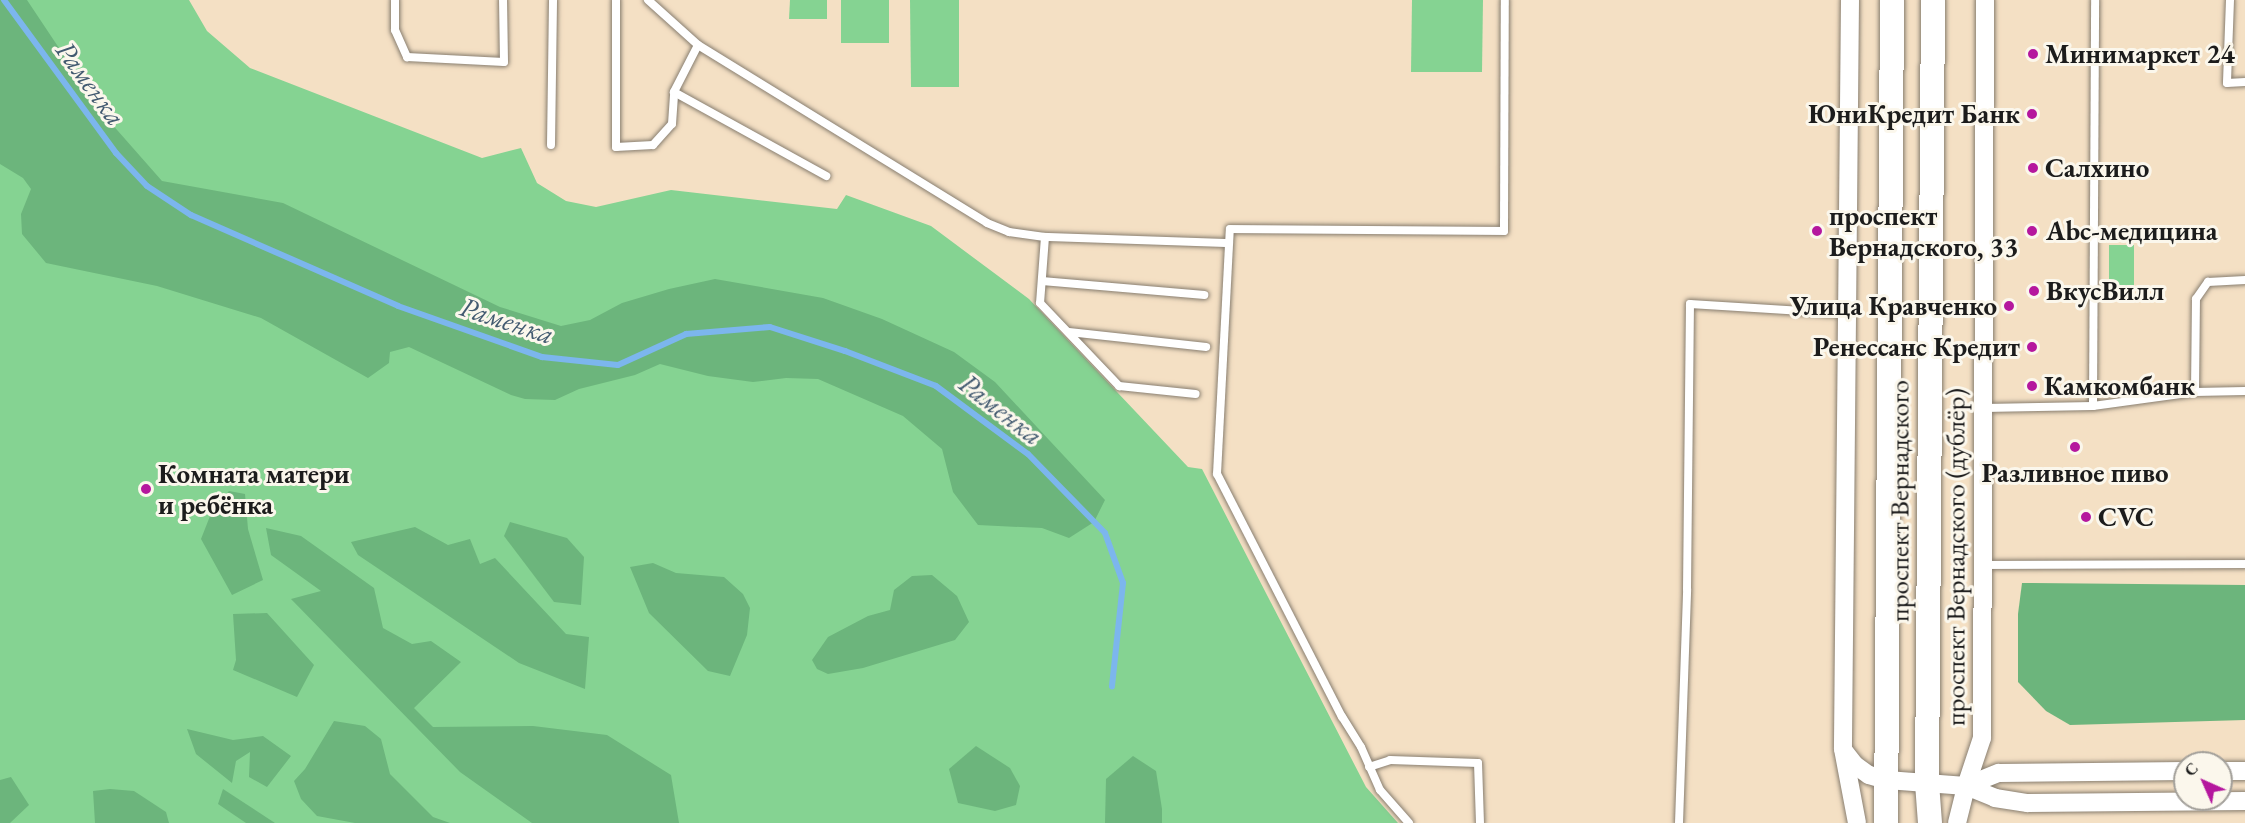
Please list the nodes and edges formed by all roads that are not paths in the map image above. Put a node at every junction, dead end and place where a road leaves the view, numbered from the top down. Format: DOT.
graph roads {
  1 [pos="395,0"];
  2 [pos="503,0"];
  3 [pos="553,0"];
  4 [pos="616,0"];
  5 [pos="648,0"];
  6 [pos="1505,0"];
  7 [pos="1850,0"];
  8 [pos="1892,0"];
  9 [pos="1933,0"];
  10 [pos="1985,0"];
  11 [pos="2095,0"];
  12 [pos="2230,0"];
  13 [pos="698,45"];
  14 [pos="2245,82"];
  15 [pos="674,92"];
  16 [pos="551,145"];
  17 [pos="826,176"];
  18 [pos="1046,237"];
  19 [pos="1229,243"];
  20 [pos="2245,280"];
  21 [pos="1042,281"];
  22 [pos="1204,295"];
  23 [pos="1847,314"];
  24 [pos="1069,332"];
  25 [pos="1206,347"];
  26 [pos="2245,391"];
  27 [pos="2195,392"];
  28 [pos="1196,394"];
  29 [pos="2093,406"];
  30 [pos="1983,408"];
  31 [pos="2245,564"];
  32 [pos="1984,565"];
  33 [pos="1843,749"];
  34 [pos="1370,766"];
  35 [pos="2157,771"];
  36 [pos="2173,771"];
  37 [pos="1887,780"];
  38 [pos="1927,783"];
  39 [pos="1966,786"];
  40 [pos="2245,801"];
  41 [pos="2158,802"];
  42 [pos="1409,823"];
  43 [pos="1480,823"];
  44 [pos="1679,823"];
  45 [pos="1857,823"];
  46 [pos="1886,823"];
  47 [pos="1930,823"];
  48 [pos="1958,823"];
  1 -- 2 [label="lane"];
  3 -- 16 [label="lane"];
  4 -- 15 [label="lane"];
  5 -- 13 [label="lane"];
  6 -- 19 [label="lane"];
  7 -- 23 [label="street"];
  8 -- 37 [label="main road, проспект Вернадского"];
  9 -- 38 [label="main road, проспект Вернадского"];
  10 -- 30 [label="street, проспект Вернадского (дублёр)"];
  11 -- 29 [label="lane"];
  12 -- 14 [label="lane"];
  13 -- 15 [label="lane"];
  13 -- 18 [label="lane"];
  15 -- 17 [label="lane"];
  18 -- 19 [label="lane"];
  18 -- 21 [label="lane"];
  19 -- 34 [label="lane"];
  20 -- 27 [label="lane"];
  21 -- 22 [label="lane"];
  21 -- 24 [label="lane"];
  23 -- 33 [label="street"];
  23 -- 44 [label="lane"];
  24 -- 25 [label="lane"];
  24 -- 28 [label="lane"];
  26 -- 27 [label="lane"];
  27 -- 29 [label="lane"];
  29 -- 30 [label="lane"];
  30 -- 32 [label="street, проспект Вернадского (дублёр)"];
  31 -- 32 [label="lane"];
  32 -- 39 [label="street, проспект Вернадского (дублёр)"];
  33 -- 37 [label="street"];
  33 -- 45 [label="street"];
  34 -- 42 [label="lane"];
  34 -- 43 [label="lane"];
  35 -- 36 [label="street"];
  35 -- 39 [label="street"];
  35 -- 41 [label="street"];
  37 -- 38 [label="street"];
  37 -- 46 [label="main road, проспект Вернадского"];
  38 -- 39 [label="street"];
  38 -- 47 [label="main road, проспект Вернадского"];
  39 -- 41 [label="street"];
  39 -- 48 [label="street, проспект Вернадского (дублёр)"];
  40 -- 41 [label="street"];
}
